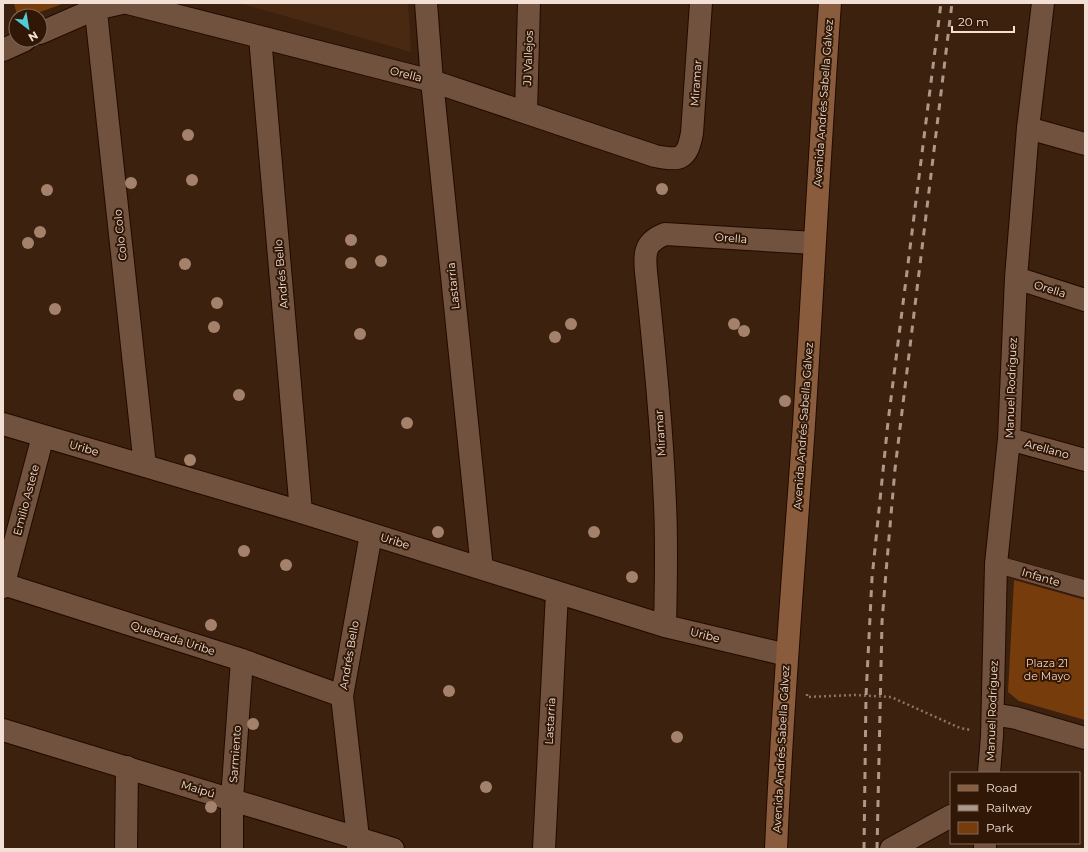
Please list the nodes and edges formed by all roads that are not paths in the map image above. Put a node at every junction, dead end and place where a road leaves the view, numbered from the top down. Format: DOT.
graph roads {
  1 [pos="122,3"];
  2 [pos="128,3"];
  3 [pos="426,3"];
  4 [pos="529,3"];
  5 [pos="701,3"];
  6 [pos="830,3"];
  7 [pos="1043,3"];
  8 [pos="95,6"];
  9 [pos="48,29"];
  10 [pos="260,37"];
  11 [pos="432,81"];
  12 [pos="526,112"];
  13 [pos="1028,128"];
  14 [pos="1085,144"];
  15 [pos="680,158"];
  16 [pos="650,242"];
  17 [pos="814,243"];
  18 [pos="1016,278"];
  19 [pos="1085,300"];
  20 [pos="3,424"];
  21 [pos="43,436"];
  22 [pos="1009,439"];
  23 [pos="1085,460"];
  24 [pos="145,466"];
  25 [pos="301,512"];
  26 [pos="371,534"];
  27 [pos="996,564"];
  28 [pos="482,569"];
  29 [pos="3,586"];
  30 [pos="1085,589"];
  31 [pos="557,593"];
  32 [pos="665,626"];
  33 [pos="787,655"];
  34 [pos="242,660"];
  35 [pos="342,696"];
  36 [pos="992,714"];
  37 [pos="3,730"];
  38 [pos="1085,738"];
  39 [pos="128,767"];
  40 [pos="989,772"];
  41 [pos="232,799"];
  42 [pos="950,817"];
  43 [pos="358,844"];
  44 [pos="126,849"];
  45 [pos="232,849"];
  46 [pos="393,849"];
  47 [pos="544,849"];
  48 [pos="776,849"];
  49 [pos="892,849"];
  1 -- 8 [label="street"];
  2 -- 10 [label="street, Orella"];
  3 -- 11 [label="street, Lastarria"];
  4 -- 12 [label="street, JJ Vallejos"];
  5 -- 15 [label="street, Miramar"];
  6 -- 17 [label="main road, Avenida Andrés Sabella Gálvez"];
  7 -- 13 [label="street, Manuel Rodríguez"];
  8 -- 9 [label="street"];
  8 -- 24 [label="street, Colo Colo"];
  10 -- 11 [label="street, Orella"];
  10 -- 25 [label="street, Andrés Bello"];
  11 -- 12 [label="street, Orella"];
  11 -- 28 [label="street, Lastarria"];
  12 -- 15 [label="street, Orella"];
  13 -- 14 [label="street"];
  13 -- 18 [label="street, Manuel Rodríguez"];
  16 -- 17 [label="street, Orella"];
  16 -- 32 [label="street, Miramar"];
  17 -- 33 [label="main road, Avenida Andrés Sabella Gálvez"];
  18 -- 19 [label="street, Orella"];
  18 -- 22 [label="street, Manuel Rodríguez"];
  20 -- 21 [label="street, Uribe"];
  21 -- 24 [label="street, Uribe"];
  21 -- 29 [label="street, Emilio Astete"];
  22 -- 23 [label="street, Arellano"];
  22 -- 27 [label="street, Manuel Rodríguez"];
  24 -- 25 [label="street, Uribe"];
  25 -- 26 [label="street, Uribe"];
  26 -- 28 [label="street, Uribe"];
  26 -- 35 [label="street, Andrés Bello"];
  27 -- 30 [label="street, Infante"];
  27 -- 36 [label="street, Manuel Rodríguez"];
  28 -- 31 [label="street, Uribe"];
  29 -- 34 [label="street, Quebrada Uribe"];
  31 -- 32 [label="street, Uribe"];
  31 -- 47 [label="street, Lastarria"];
  32 -- 33 [label="street, Uribe"];
  33 -- 48 [label="main road, Avenida Andrés Sabella Gálvez"];
  34 -- 35 [label="street, Quebrada Uribe"];
  34 -- 41 [label="street, Sarmiento"];
  35 -- 43 [label="street, Andrés Bello"];
  36 -- 38 [label="street"];
  36 -- 40 [label="street, Manuel Rodríguez"];
  37 -- 39 [label="street, Maipú"];
  39 -- 41 [label="street, Maipú"];
  39 -- 44 [label="street"];
  41 -- 43 [label="street, Maipú"];
  41 -- 45 [label="street, Sarmiento"];
  42 -- 49 [label="street"];
  43 -- 46 [label="street, Maipú"];
}
